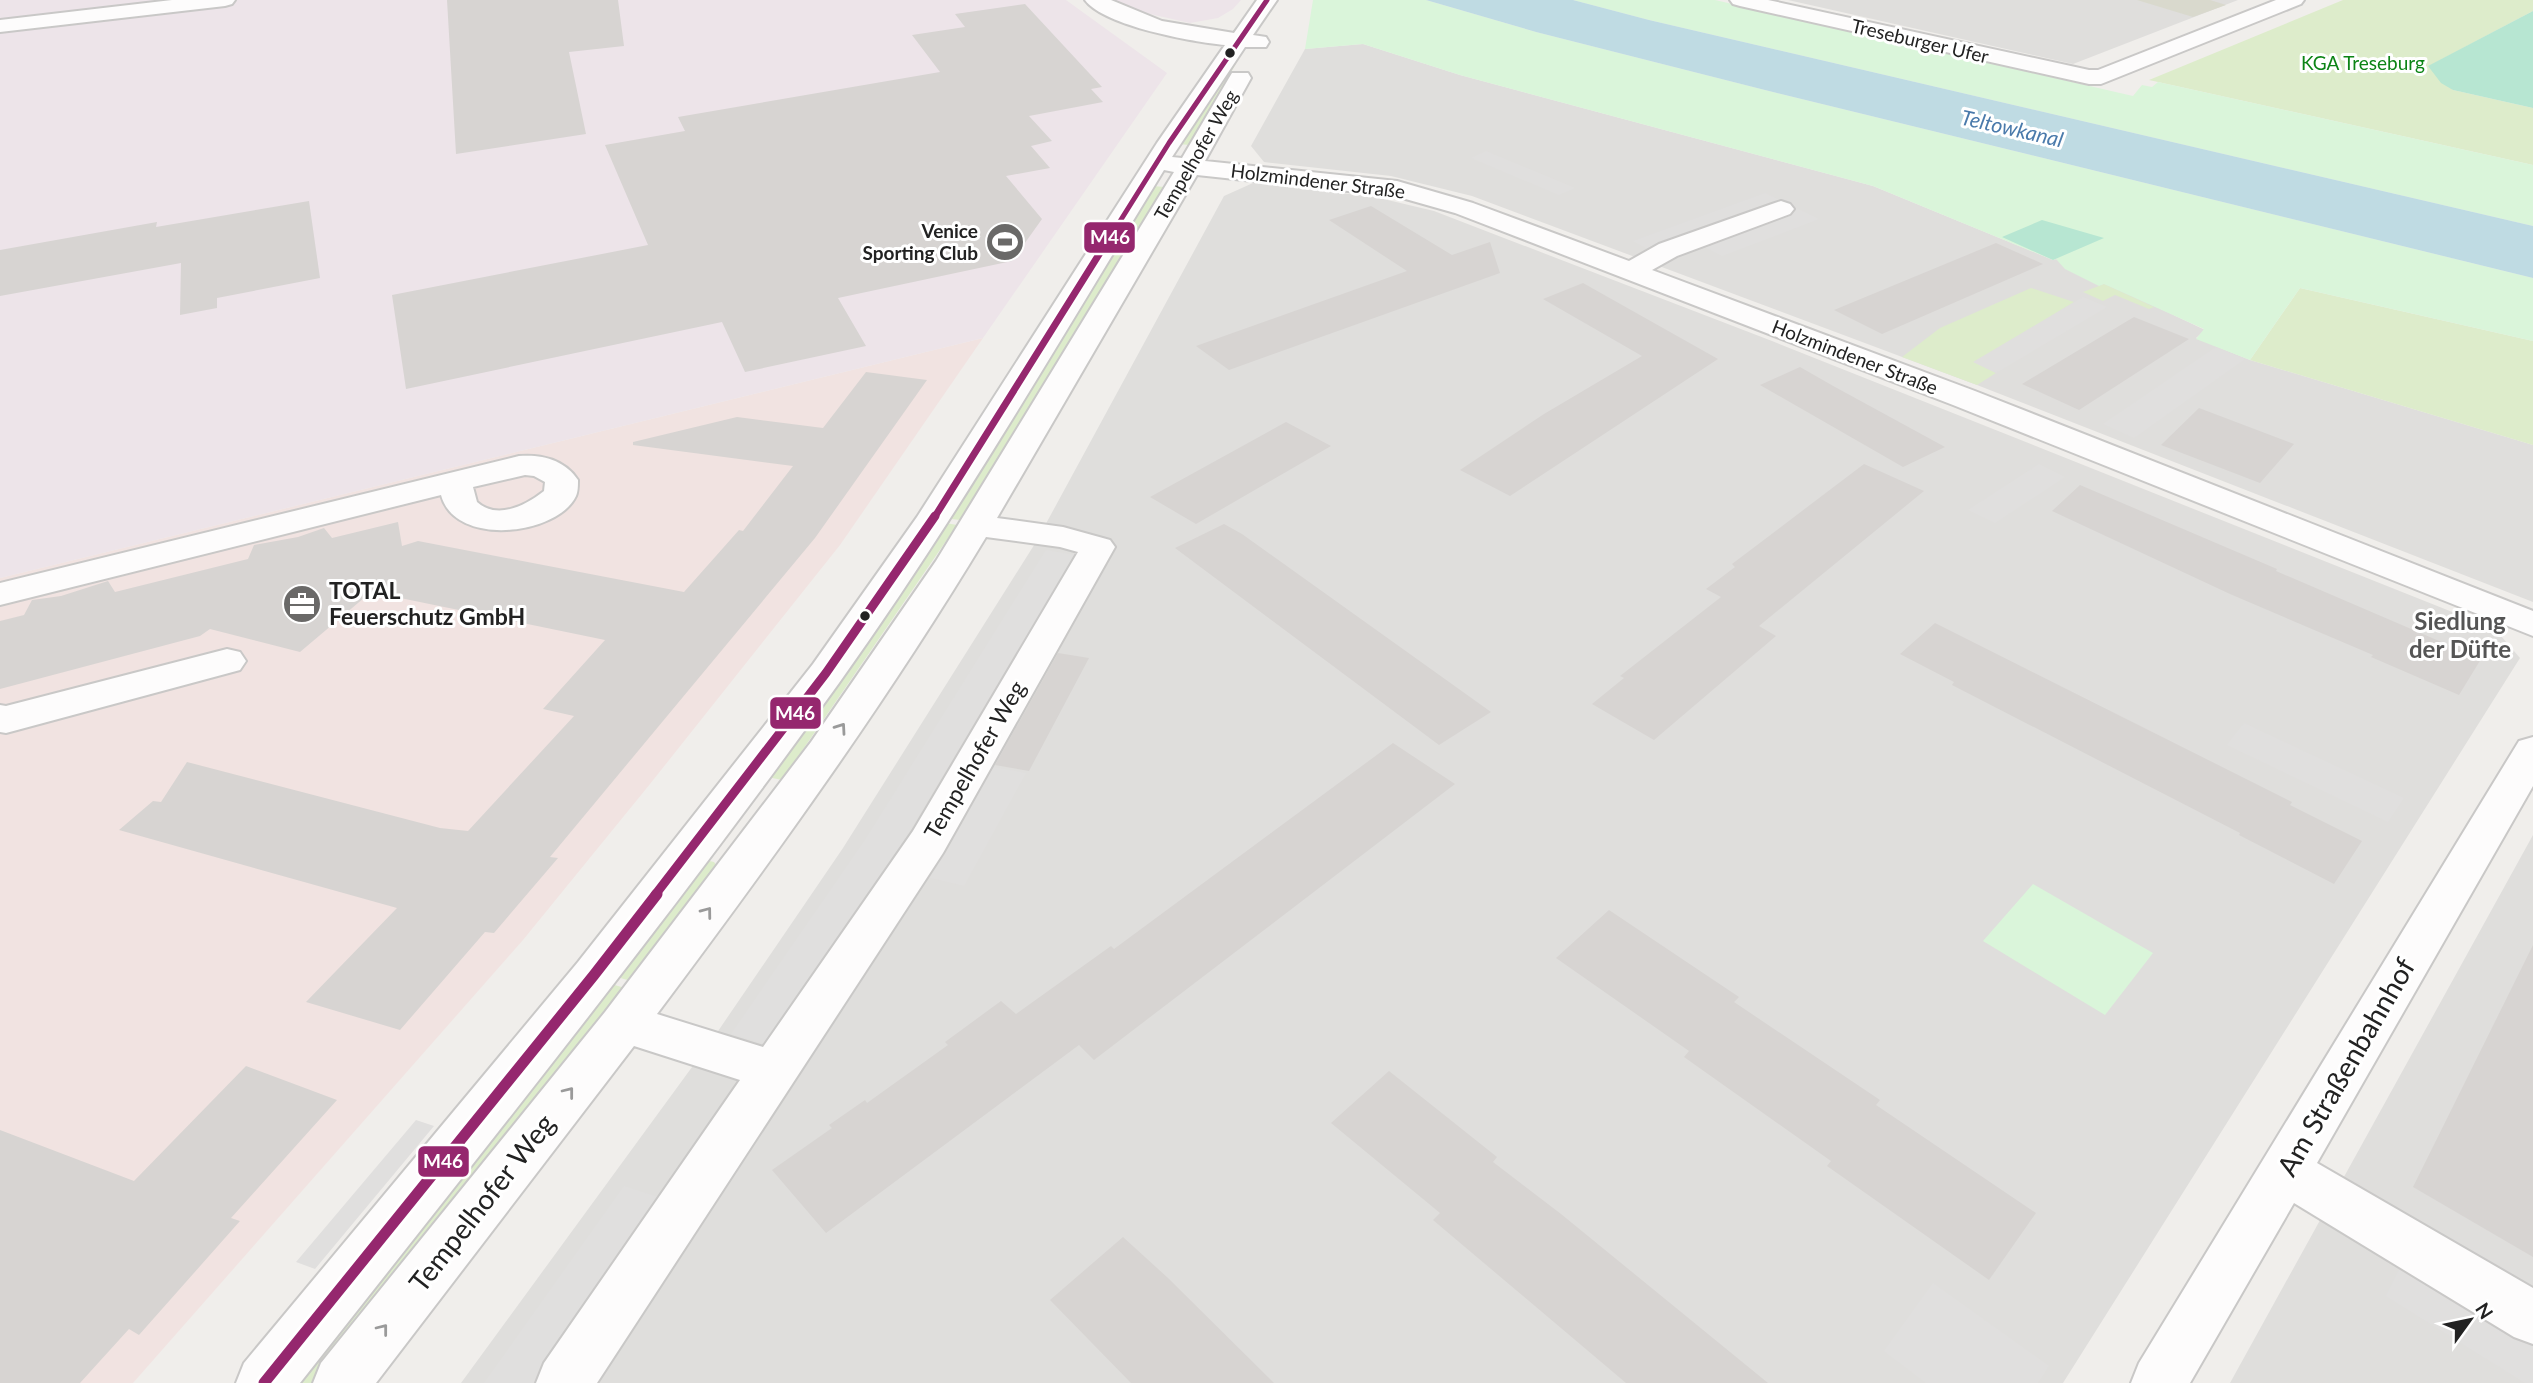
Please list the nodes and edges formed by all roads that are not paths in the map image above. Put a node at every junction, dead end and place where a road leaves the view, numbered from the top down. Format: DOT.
graph roads {
  1 [pos="225,0"];
  2 [pos="1095,0"];
  3 [pos="1267,0"];
  4 [pos="1285,0"];
  5 [pos="1740,0"];
  6 [pos="2294,0"];
  7 [pos="0,26"];
  8 [pos="1248,41"];
  9 [pos="1174,164"];
  10 [pos="1781,209"];
  11 [pos="1631,271"];
  12 [pos="454,482"];
  13 [pos="975,525"];
  14 [pos="0,594"];
  15 [pos="2533,624"];
  16 [pos="227,661"];
  17 [pos="0,718"];
  18 [pos="2533,751"];
  19 [pos="706,832"];
  20 [pos="759,843"];
  21 [pos="623,1023"];
  22 [pos="773,1070"];
  23 [pos="2285,1171"];
  24 [pos="2533,1318"];
  25 [pos="264,1383"];
  26 [pos="341,1383"];
  27 [pos="564,1383"];
  28 [pos="2159,1383"];
  1 -- 7 [label="street"];
  2 -- 8 [label="street"];
  3 -- 8 [label="street, Tempelhofer Weg"];
  4 -- 8 [label="street, Tempelhofer Weg"];
  5 -- 6 [label="street, Treseburger Ufer"];
  8 -- 9 [label="street, Tempelhofer Weg"];
  9 -- 11 [label="street, Holzmindener Straße"];
  9 -- 13 [label="street, Tempelhofer Weg"];
  9 -- 19 [label="street, Tempelhofer Weg"];
  10 -- 11 [label="street"];
  11 -- 15 [label="street, Holzmindener Straße"];
  12 -- 14 [label="street"];
  20 -- 13 [label="street, Tempelhofer Weg, one-way"];
  13 -- 22 [label="street, Tempelhofer Weg"];
  16 -- 17 [label="street"];
  18 -- 23 [label="street, Am Straßenbahnhof"];
  19 -- 20 [label="street"];
  19 -- 25 [label="street, Tempelhofer Weg"];
  21 -- 20 [label="street, Tempelhofer Weg, one-way"];
  21 -- 22 [label="street"];
  26 -- 21 [label="street, Tempelhofer Weg, one-way"];
  22 -- 27 [label="street, Tempelhofer Weg"];
  23 -- 24 [label="street"];
  23 -- 28 [label="street, Am Straßenbahnhof"];
}
